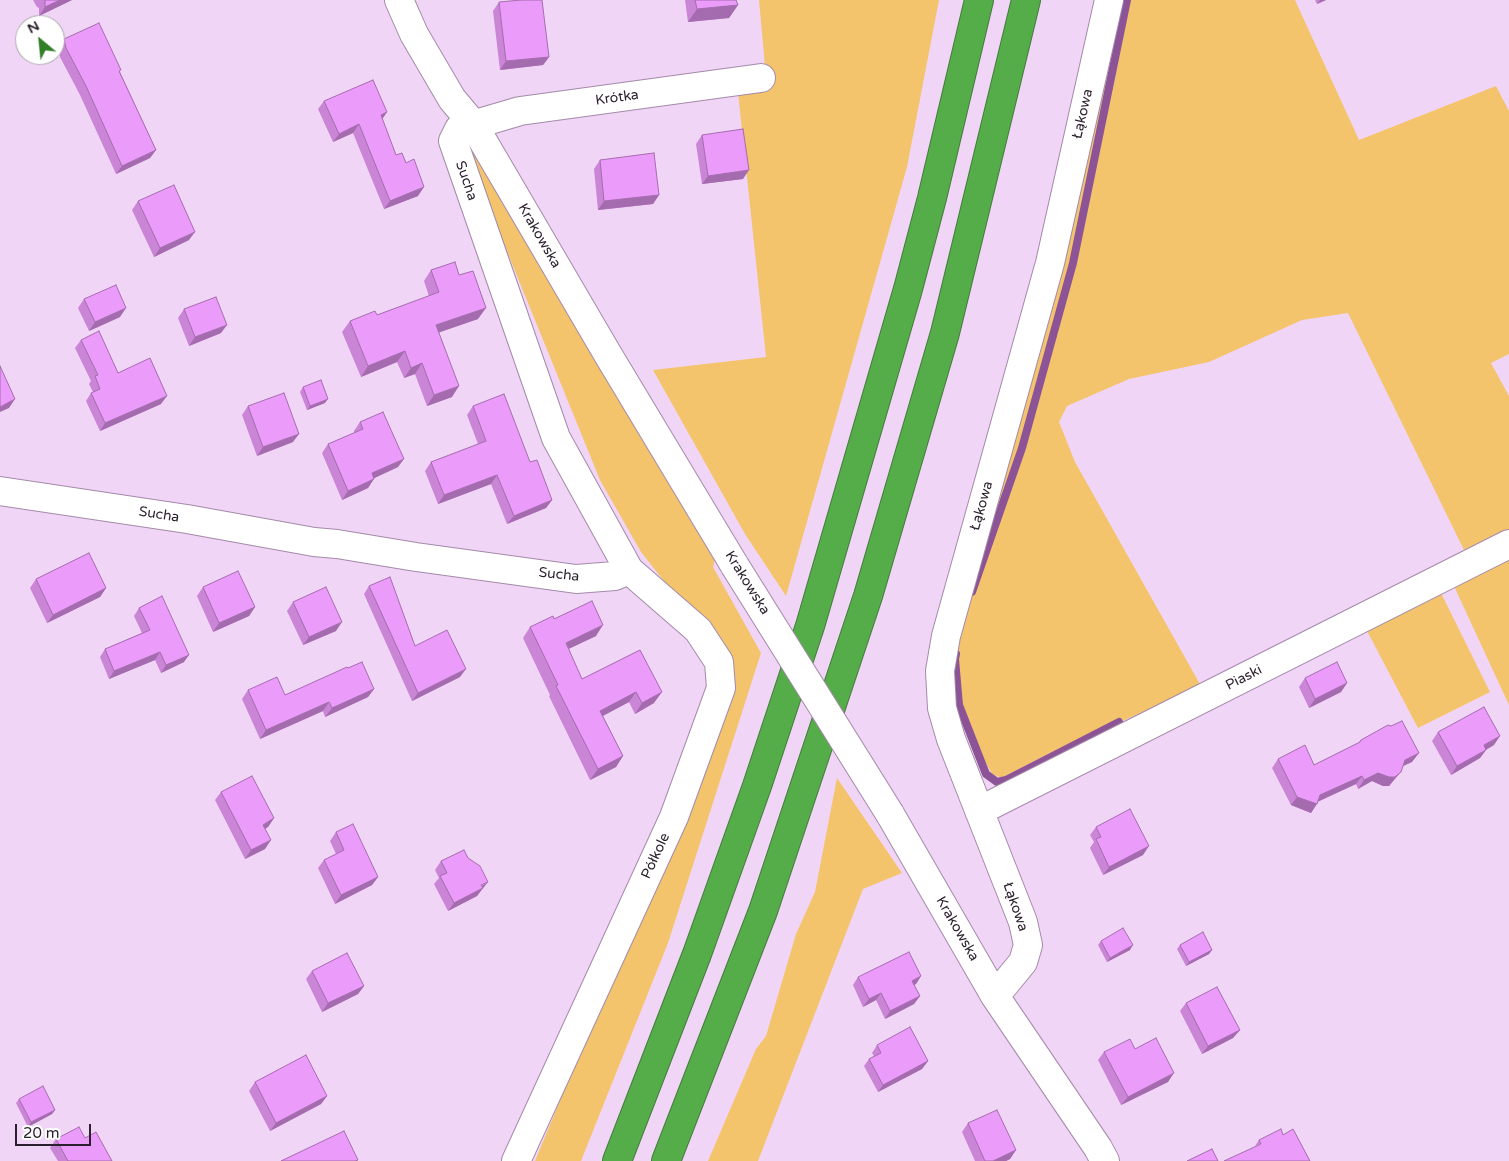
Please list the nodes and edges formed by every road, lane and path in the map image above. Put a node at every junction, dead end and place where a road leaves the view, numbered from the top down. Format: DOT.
graph roads {
  1 [pos="399,0"];
  2 [pos="979,0"];
  3 [pos="1026,0"];
  4 [pos="1109,0"];
  5 [pos="761,78"];
  6 [pos="474,124"];
  7 [pos="0,491"];
  8 [pos="1509,544"];
  9 [pos="629,570"];
  10 [pos="978,811"];
  11 [pos="995,996"];
  12 [pos="516,1161"];
  13 [pos="617,1161"];
  14 [pos="666,1161"];
  15 [pos="1105,1161"];
  1 -- 6 [label="street, Krakowska"];
  2 -- 13 [label="highway"];
  3 -- 14 [label="highway"];
  4 -- 10 [label="street, Łąkowa"];
  5 -- 6 [label="street, Krótka"];
  6 -- 9 [label="street, Sucha"];
  6 -- 11 [label="street, Krakowska, bridge"];
  7 -- 9 [label="street, Sucha"];
  8 -- 10 [label="street, Piaski"];
  9 -- 12 [label="street, Półkole"];
  10 -- 11 [label="street, Łąkowa"];
  11 -- 15 [label="street, Krakowska"];
}
